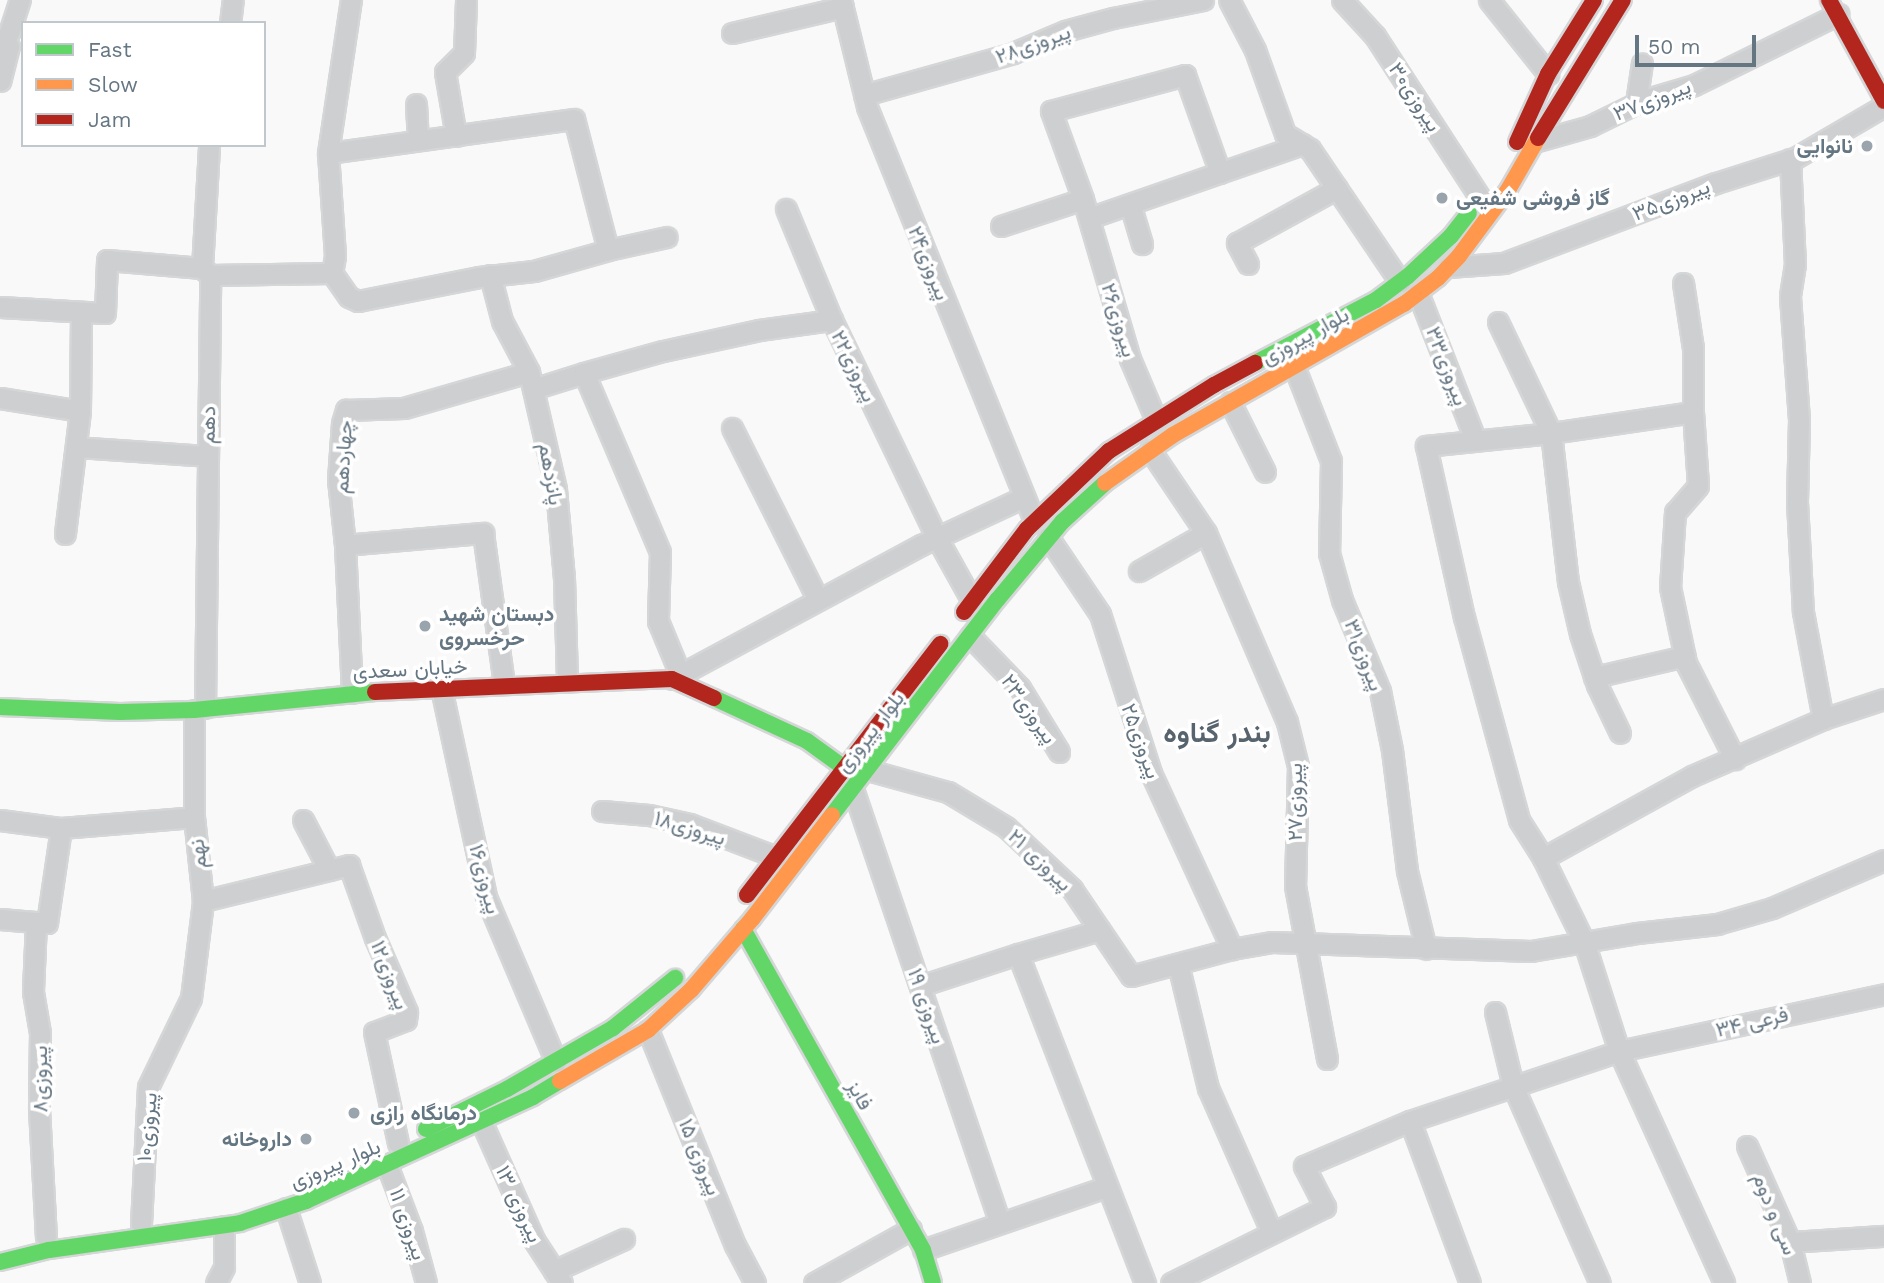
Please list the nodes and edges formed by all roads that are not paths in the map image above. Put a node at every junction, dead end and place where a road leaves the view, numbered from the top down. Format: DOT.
graph roads {
  1 [pos="20,0"];
  2 [pos="233,0"];
  3 [pos="352,0"];
  4 [pos="466,0"];
  5 [pos="1203,0"];
  6 [pos="1229,0"];
  7 [pos="1342,0"];
  8 [pos="1489,0"];
  9 [pos="1594,0"];
  10 [pos="1623,0"];
  11 [pos="842,3"];
  12 [pos="1833,7"];
  13 [pos="230,21"];
  14 [pos="732,33"];
  15 [pos="3,44"];
  16 [pos="1642,64"];
  17 [pos="1548,74"];
  18 [pos="0,81"];
  19 [pos="864,95"];
  20 [pos="1884,101"];
  21 [pos="1636,103"];
  22 [pos="416,104"];
  23 [pos="1884,106"];
  24 [pos="456,136"];
  25 [pos="418,140"];
  26 [pos="1537,141"];
  27 [pos="1303,145"];
  28 [pos="209,147"];
  29 [pos="328,153"];
  30 [pos="1790,159"];
  31 [pos="1220,173"];
  32 [pos="1337,188"];
  33 [pos="1083,199"];
  34 [pos="1481,199"];
  35 [pos="1130,204"];
  36 [pos="786,209"];
  37 [pos="1089,218"];
  38 [pos="1001,226"];
  39 [pos="667,237"];
  40 [pos="1142,244"];
  41 [pos="608,250"];
  42 [pos="1248,264"];
  43 [pos="1448,267"];
  44 [pos="206,272"];
  45 [pos="332,273"];
  46 [pos="491,275"];
  47 [pos="1400,282"];
  48 [pos="1683,283"];
  49 [pos="1418,293"];
  50 [pos="0,307"];
  51 [pos="81,312"];
  52 [pos="832,320"];
  53 [pos="1498,322"];
  54 [pos="1294,366"];
  55 [pos="584,373"];
  56 [pos="531,380"];
  57 [pos="0,398"];
  58 [pos="1230,402"];
  59 [pos="80,411"];
  60 [pos="1693,412"];
  61 [pos="1156,419"];
  62 [pos="732,429"];
  63 [pos="1551,433"];
  64 [pos="1475,439"];
  65 [pos="76,447"];
  66 [pos="1150,450"];
  67 [pos="208,456"];
  68 [pos="1265,472"];
  69 [pos="1024,497"];
  70 [pos="1034,521"];
  71 [pos="1206,533"];
  72 [pos="65,534"];
  73 [pos="1048,537"];
  74 [pos="937,538"];
  75 [pos="345,545"];
  76 [pos="1139,571"];
  77 [pos="818,600"];
  78 [pos="972,601"];
  79 [pos="958,631"];
  80 [pos="1685,656"];
  81 [pos="676,676"];
  82 [pos="1594,677"];
  83 [pos="567,682"];
  84 [pos="504,684"];
  85 [pos="440,688"];
  86 [pos="352,693"];
  87 [pos="1884,699"];
  88 [pos="0,707"];
  89 [pos="199,709"];
  90 [pos="1823,719"];
  91 [pos="1620,733"];
  92 [pos="1059,752"];
  93 [pos="1735,759"];
  94 [pos="843,767"];
  95 [pos="868,770"];
  96 [pos="853,789"];
  97 [pos="602,811"];
  98 [pos="194,817"];
  99 [pos="303,820"];
  100 [pos="0,821"];
  101 [pos="798,827"];
  102 [pos="61,828"];
  103 [pos="815,841"];
  104 [pos="776,857"];
  105 [pos="1544,858"];
  106 [pos="1884,860"];
  107 [pos="329,870"];
  108 [pos="203,901"];
  109 [pos="733,913"];
  110 [pos="0,919"];
  111 [pos="36,922"];
  112 [pos="743,929"];
  113 [pos="1100,930"];
  114 [pos="1584,942"];
  115 [pos="1306,943"];
  116 [pos="1232,949"];
  117 [pos="1426,949"];
  118 [pos="1018,954"];
  119 [pos="1178,964"];
  120 [pos="684,970"];
  121 [pos="920,986"];
  122 [pos="1884,994"];
  123 [pos="191,998"];
  124 [pos="1495,1012"];
  125 [pos="648,1030"];
  126 [pos="1619,1051"];
  127 [pos="1327,1059"];
  128 [pos="556,1062"];
  129 [pos="1513,1086"];
  130 [pos="1410,1121"];
  131 [pos="482,1123"];
  132 [pos="398,1143"];
  133 [pos="1747,1146"];
  134 [pos="387,1165"];
  135 [pos="328,1172"];
  136 [pos="1106,1187"];
  137 [pos="286,1208"];
  138 [pos="224,1217"];
  139 [pos="1000,1223"];
  140 [pos="141,1224"];
  141 [pos="911,1229"];
  142 [pos="1271,1231"];
  143 [pos="1884,1236"];
  144 [pos="46,1237"];
  145 [pos="624,1239"];
  146 [pos="1790,1242"];
  147 [pos="0,1246"];
  148 [pos="923,1250"];
  149 [pos="0,1262"];
  150 [pos="1597,1276"];
  151 [pos="558,1277"];
  152 [pos="1468,1279"];
  153 [pos="216,1283"];
  154 [pos="310,1283"];
  155 [pos="426,1283"];
  156 [pos="755,1283"];
  157 [pos="814,1283"];
  158 [pos="933,1283"];
  159 [pos="1144,1283"];
  160 [pos="1171,1283"];
  161 [pos="1448,1283"];
  162 [pos="1724,1283"];
  163 [pos="1800,1283"];
  1 -- 15 [label="street"];
  2 -- 13 [label="street"];
  3 -- 29 [label="street"];
  4 -- 24 [label="street"];
  5 -- 19 [label="street, پیروزی۲۸"];
  6 -- 27 [label="street"];
  7 -- 34 [label="street, پیروزی۳۰"];
  8 -- 17 [label="street"];
  9 -- 17 [label="street, بلوار پیروزی"];
  10 -- 26 [label="street, بلوار پیروزی"];
  11 -- 14 [label="street"];
  11 -- 19 [label="street, پیروزی۲۴"];
  12 -- 20 [label="street"];
  12 -- 21 [label="street, پیروزی۳۷"];
  15 -- 18 [label="street"];
  16 -- 21 [label="street"];
  17 -- 34 [label="street, بلوار پیروزی"];
  19 -- 69 [label="street, پیروزی۲۴"];
  21 -- 26 [label="street, پیروزی۳۷"];
  22 -- 25 [label="street"];
  23 -- 30 [label="street, پیروزی۳۵"];
  24 -- 25 [label="street"];
  24 -- 41 [label="street"];
  25 -- 29 [label="street"];
  26 -- 43 [label="street, بلوار پیروزی"];
  27 -- 31 [label="street"];
  27 -- 32 [label="street"];
  28 -- 44 [label="street, دهم"];
  29 -- 45 [label="street"];
  30 -- 43 [label="street, پیروزی۳۵"];
  30 -- 90 [label="street"];
  31 -- 33 [label="street, پیروزی۲۶"];
  31 -- 35 [label="street"];
  32 -- 42 [label="street"];
  32 -- 47 [label="street"];
  33 -- 37 [label="street, پیروزی۲۶"];
  33 -- 38 [label="street"];
  34 -- 47 [label="street, بلوار پیروزی"];
  35 -- 37 [label="street"];
  35 -- 40 [label="street"];
  36 -- 52 [label="street"];
  37 -- 61 [label="street, پیروزی۲۶"];
  39 -- 41 [label="street"];
  41 -- 46 [label="street"];
  43 -- 49 [label="street, بلوار پیروزی"];
  44 -- 45 [label="street"];
  44 -- 51 [label="street"];
  44 -- 67 [label="street, دهم"];
  45 -- 46 [label="street"];
  46 -- 56 [label="street, پانزدهم"];
  47 -- 61 [label="street, بلوار پیروزی"];
  48 -- 60 [label="street"];
  49 -- 54 [label="street, بلوار پیروزی"];
  49 -- 64 [label="street, پیروزی۳۳"];
  50 -- 51 [label="street"];
  51 -- 59 [label="street"];
  52 -- 55 [label="street, پیروزی۲۲"];
  52 -- 74 [label="street, پیروزی۲۲"];
  53 -- 63 [label="street"];
  54 -- 58 [label="street, بلوار پیروزی"];
  54 -- 117 [label="street, پیروزی۳۱"];
  55 -- 56 [label="street, پیروزی۲۲"];
  55 -- 81 [label="street"];
  56 -- 75 [label="street, چهاردهم"];
  56 -- 83 [label="street, پانزدهم"];
  57 -- 59 [label="street"];
  58 -- 66 [label="street, بلوار پیروزی"];
  58 -- 68 [label="street"];
  59 -- 65 [label="street"];
  60 -- 63 [label="street"];
  60 -- 80 [label="street"];
  61 -- 70 [label="street, بلوار پیروزی"];
  62 -- 77 [label="street"];
  63 -- 64 [label="street"];
  63 -- 82 [label="street"];
  64 -- 105 [label="street"];
  65 -- 67 [label="street"];
  65 -- 72 [label="street"];
  66 -- 71 [label="street, پیروزی۲۷"];
  66 -- 73 [label="street, بلوار پیروزی"];
  67 -- 89 [label="street, دهم"];
  69 -- 70 [label="street, پیروزی۲۴"];
  69 -- 74 [label="street"];
  70 -- 78 [label="street, بلوار پیروزی"];
  71 -- 76 [label="street"];
  71 -- 115 [label="street, پیروزی۲۷"];
  73 -- 79 [label="street, بلوار پیروزی"];
  73 -- 116 [label="street, پیروزی۲۵"];
  74 -- 77 [label="street"];
  74 -- 78 [label="street, پیروزی۲۲"];
  75 -- 84 [label="street"];
  75 -- 86 [label="street, چهاردهم"];
  77 -- 81 [label="street"];
  78 -- 79 [label="street, بلوار پیروزی"];
  79 -- 92 [label="street, پیروزی۲۳"];
  79 -- 94 [label="street, بلوار پیروزی"];
  79 -- 95 [label="street, بلوار پیروزی"];
  80 -- 82 [label="street"];
  80 -- 93 [label="street"];
  81 -- 83 [label="street, خیابان سعدی"];
  81 -- 94 [label="street, خیابان سعدی"];
  82 -- 91 [label="street"];
  83 -- 84 [label="street, خیابان سعدی"];
  84 -- 85 [label="street, خیابان سعدی"];
  85 -- 86 [label="street, خیابان سعدی"];
  85 -- 128 [label="street, پیروزی۱۶"];
  86 -- 89 [label="street, خیابان سعدی"];
  87 -- 90 [label="street"];
  88 -- 89 [label="street, خیابان سعدی"];
  89 -- 98 [label="street, نهم"];
  90 -- 93 [label="street"];
  93 -- 105 [label="street"];
  94 -- 101 [label="street, بلوار پیروزی"];
  95 -- 96 [label="street, بلوار پیروزی"];
  95 -- 113 [label="street, پیروزی ۲۱"];
  96 -- 103 [label="street, بلوار پیروزی"];
  96 -- 121 [label="street, پیروزی ۱۹"];
  97 -- 104 [label="street, پیروزی۱۸"];
  98 -- 102 [label="street"];
  98 -- 108 [label="street, نهم"];
  99 -- 107 [label="street"];
  100 -- 102 [label="street"];
  101 -- 103 [label="street"];
  101 -- 104 [label="street, بلوار پیروزی"];
  102 -- 111 [label="street"];
  103 -- 112 [label="street, بلوار پیروزی"];
  104 -- 109 [label="street, بلوار پیروزی"];
  105 -- 114 [label="street"];
  106 -- 114 [label="street"];
  107 -- 108 [label="street"];
  107 -- 132 [label="street, پیروزی۱۲"];
  108 -- 123 [label="street, نهم"];
  110 -- 111 [label="street"];
  111 -- 144 [label="street, پیروزی۸"];
  112 -- 125 [label="street, بلوار پیروزی"];
  112 -- 141 [label="street, فایز"];
  113 -- 118 [label="street"];
  113 -- 119 [label="street, پیروزی ۲۱"];
  114 -- 117 [label="street"];
  114 -- 126 [label="street"];
  115 -- 116 [label="street"];
  115 -- 117 [label="street"];
  115 -- 127 [label="street, پیروزی۲۷"];
  116 -- 119 [label="street"];
  118 -- 121 [label="street"];
  118 -- 136 [label="street"];
  119 -- 142 [label="street"];
  120 -- 128 [label="street, بلوار پیروزی"];
  121 -- 139 [label="street, پیروزی ۱۹"];
  122 -- 126 [label="street, فرعی ۳۴"];
  123 -- 140 [label="street, پیروزی۱۰"];
  124 -- 129 [label="street"];
  125 -- 131 [label="street, بلوار پیروزی"];
  125 -- 156 [label="street, پیروزی ۱۵"];
  126 -- 129 [label="street, فرعی ۳۴"];
  126 -- 162 [label="street"];
  128 -- 132 [label="street, بلوار پیروزی"];
  129 -- 130 [label="street, فرعی ۳۴"];
  129 -- 150 [label="street"];
  130 -- 142 [label="street, فرعی ۳۴"];
  130 -- 152 [label="street"];
  131 -- 134 [label="street, بلوار پیروزی"];
  131 -- 151 [label="street, پیروزی ۱۳"];
  132 -- 135 [label="street, بلوار پیروزی"];
  133 -- 146 [label="street, سی و دوم"];
  134 -- 137 [label="street, بلوار پیروزی"];
  134 -- 155 [label="street, پیروزی ۱۱"];
  136 -- 139 [label="street"];
  136 -- 159 [label="street"];
  137 -- 138 [label="street, بلوار پیروزی"];
  137 -- 154 [label="street"];
  138 -- 140 [label="street, بلوار پیروزی"];
  138 -- 149 [label="street, بلوار پیروزی"];
  138 -- 153 [label="street"];
  139 -- 148 [label="street"];
  140 -- 144 [label="street, بلوار پیروزی"];
  141 -- 148 [label="street, فایز"];
  141 -- 157 [label="street"];
  142 -- 160 [label="street"];
  143 -- 146 [label="street"];
  144 -- 147 [label="street, بلوار پیروزی"];
  145 -- 151 [label="street"];
  146 -- 163 [label="street, سی و دوم"];
  148 -- 158 [label="street, فایز"];
  152 -- 161 [label="street"];
}
